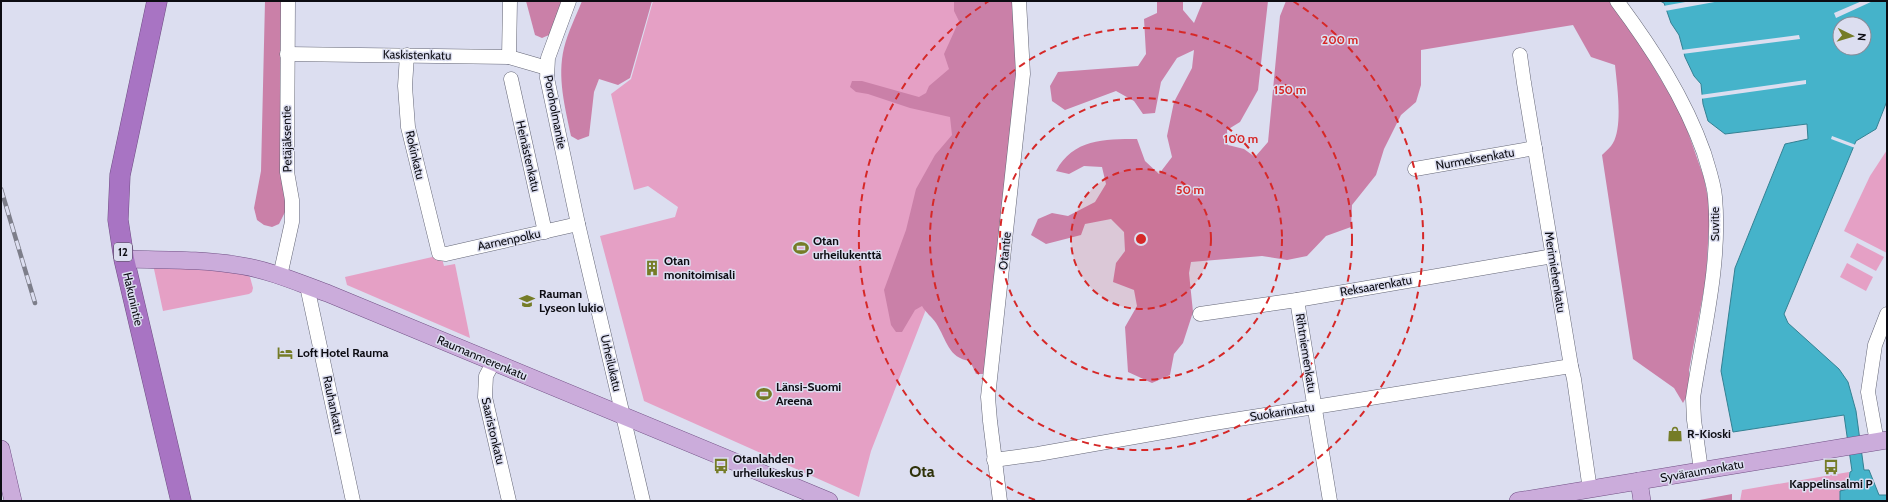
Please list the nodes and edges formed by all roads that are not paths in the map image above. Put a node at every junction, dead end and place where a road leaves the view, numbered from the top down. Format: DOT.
graph roads {
  1 [pos="156,1"];
  2 [pos="288,1"];
  3 [pos="510,1"];
  4 [pos="569,1"];
  5 [pos="1019,1"];
  6 [pos="1618,1"];
  7 [pos="287,54"];
  8 [pos="407,55"];
  9 [pos="1520,55"];
  10 [pos="509,57"];
  11 [pos="547,68"];
  12 [pos="511,79"];
  13 [pos="1534,148"];
  14 [pos="1415,169"];
  15 [pos="578,224"];
  16 [pos="545,232"];
  17 [pos="439,252"];
  18 [pos="1553,256"];
  19 [pos="124,259"];
  20 [pos="280,276"];
  21 [pos="307,286"];
  22 [pos="1297,300"];
  23 [pos="1200,314"];
  24 [pos="1887,314"];
  25 [pos="493,363"];
  26 [pos="1571,366"];
  27 [pos="1315,407"];
  28 [pos="623,416"];
  29 [pos="1877,442"];
  30 [pos="1,449"];
  31 [pos="994,460"];
  32 [pos="1701,470"];
  33 [pos="1639,481"];
  34 [pos="1590,490"];
  35 [pos="805,496"];
  36 [pos="13,501"];
  37 [pos="181,501"];
  38 [pos="353,501"];
  39 [pos="509,501"];
  40 [pos="643,501"];
  41 [pos="829,501"];
  42 [pos="1000,501"];
  43 [pos="1330,501"];
  44 [pos="1518,501"];
  45 [pos="1642,501"];
  1 -- 19 [label="highway, Hakunintie / 12"];
  2 -- 7 [label="street, Petäjäksentie"];
  3 -- 10 [label="street"];
  4 -- 11 [label="street, Poroholmantie"];
  5 -- 31 [label="street, Otantie"];
  6 -- 32 [label="street, Suvitie"];
  7 -- 8 [label="street, Kaskistenkatu"];
  7 -- 20 [label="street, Petäjäksentie"];
  8 -- 10 [label="street, Kaskistenkatu"];
  8 -- 17 [label="street, Rokinkatu"];
  9 -- 13 [label="street, Merimiehenkatu"];
  10 -- 11 [label="street, Kaskistenkatu"];
  11 -- 15 [label="street, Poroholmantie"];
  12 -- 16 [label="street, Heinästenkatu"];
  13 -- 14 [label="street, Nurmeksenkatu"];
  13 -- 18 [label="street, Merimiehenkatu"];
  15 -- 16 [label="street, Aarnenpolku"];
  15 -- 28 [label="street, Urheilukatu"];
  16 -- 17 [label="street, Aarnenpolku"];
  18 -- 22 [label="street, Reksaarenkatu"];
  18 -- 26 [label="street, Merimiehenkatu"];
  19 -- 20 [label="main road, Raumanmerenkatu"];
  19 -- 37 [label="highway, Hakunintie / 12"];
  20 -- 21 [label="main road, Raumanmerenkatu"];
  21 -- 25 [label="main road, Raumanmerenkatu"];
  21 -- 38 [label="street, Rauhankatu"];
  22 -- 23 [label="street, Reksaarenkatu"];
  22 -- 27 [label="street, Rihtniemenkatu"];
  24 -- 29 [label="street"];
  25 -- 28 [label="main road, Raumanmerenkatu"];
  25 -- 39 [label="street, Saaristonkatu"];
  26 -- 27 [label="street, Suokarinkatu"];
  26 -- 34 [label="street, Merimiehenkatu"];
  27 -- 31 [label="street, Suokarinkatu"];
  27 -- 43 [label="street, Rihtniemenkatu"];
  28 -- 35 [label="main road, Raumanmerenkatu"];
  28 -- 40 [label="street, Urheilukatu"];
  29 -- 32 [label="main road, Syväraumankatu"];
  30 -- 36 [label="main road"];
  31 -- 42 [label="street, Otantie"];
  32 -- 33 [label="main road, Syväraumankatu"];
  33 -- 34 [label="main road, Syväraumankatu"];
  33 -- 45 [label="main road"];
  34 -- 44 [label="main road, Syväraumankatu"];
  35 -- 41 [label="main road, Raumanmerenkatu"];
}
